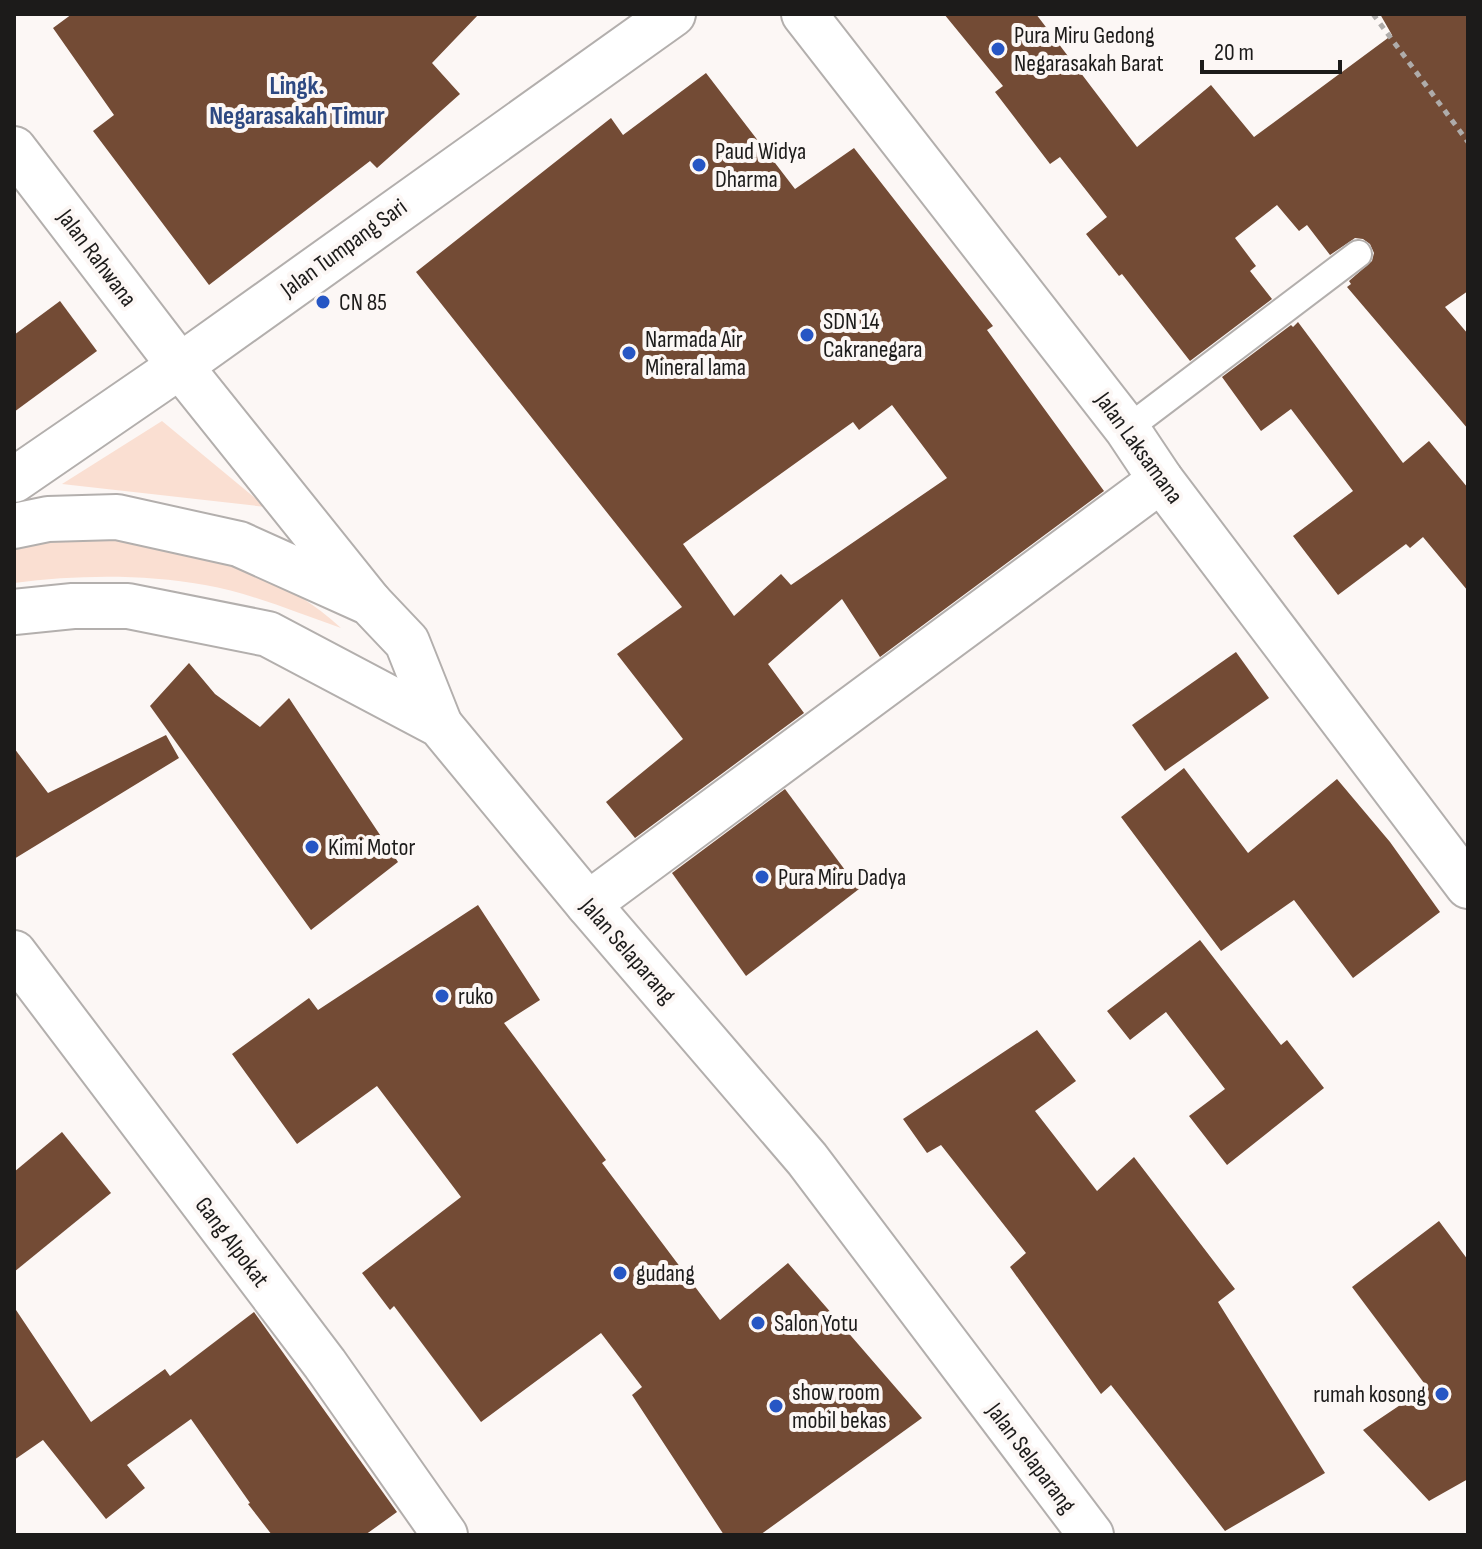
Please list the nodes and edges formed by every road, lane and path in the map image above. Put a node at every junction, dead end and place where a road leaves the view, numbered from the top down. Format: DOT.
graph roads {
  1 [pos="673,14"];
  2 [pos="804,14"];
  3 [pos="1373,14"];
  4 [pos="1468,142"];
  5 [pos="14,149"];
  6 [pos="1358,254"];
  7 [pos="180,366"];
  8 [pos="1127,429"];
  9 [pos="14,480"];
  10 [pos="1161,480"];
  11 [pos="14,526"];
  12 [pos="370,603"];
  13 [pos="14,612"];
  14 [pos="440,725"];
  15 [pos="1468,886"];
  16 [pos="588,904"];
  17 [pos="14,953"];
  18 [pos="445,1535"];
  19 [pos="1091,1535"];
  1 -- 7 [label="main road, Jalan Tumpang Sari"];
  2 -- 8 [label="main road, Jalan Laksamana"];
  3 -- 4 [label="path"];
  5 -- 7 [label="main road, Jalan Rahwana"];
  6 -- 8 [label="lane"];
  7 -- 9 [label="main road, Jalan Tumpang Sari"];
  7 -- 12 [label="main road, Jalan Rahwana"];
  8 -- 10 [label="main road, Jalan Laksamana"];
  10 -- 15 [label="main road, Jalan Laksamana"];
  10 -- 16 [label="main road"];
  11 -- 12 [label="main road"];
  12 -- 14 [label="main road"];
  13 -- 14 [label="main road, Jalan Selaparang"];
  14 -- 16 [label="main road, Jalan Selaparang"];
  16 -- 19 [label="main road, Jalan Selaparang"];
  17 -- 18 [label="main road, Gang Alpokat"];
}
